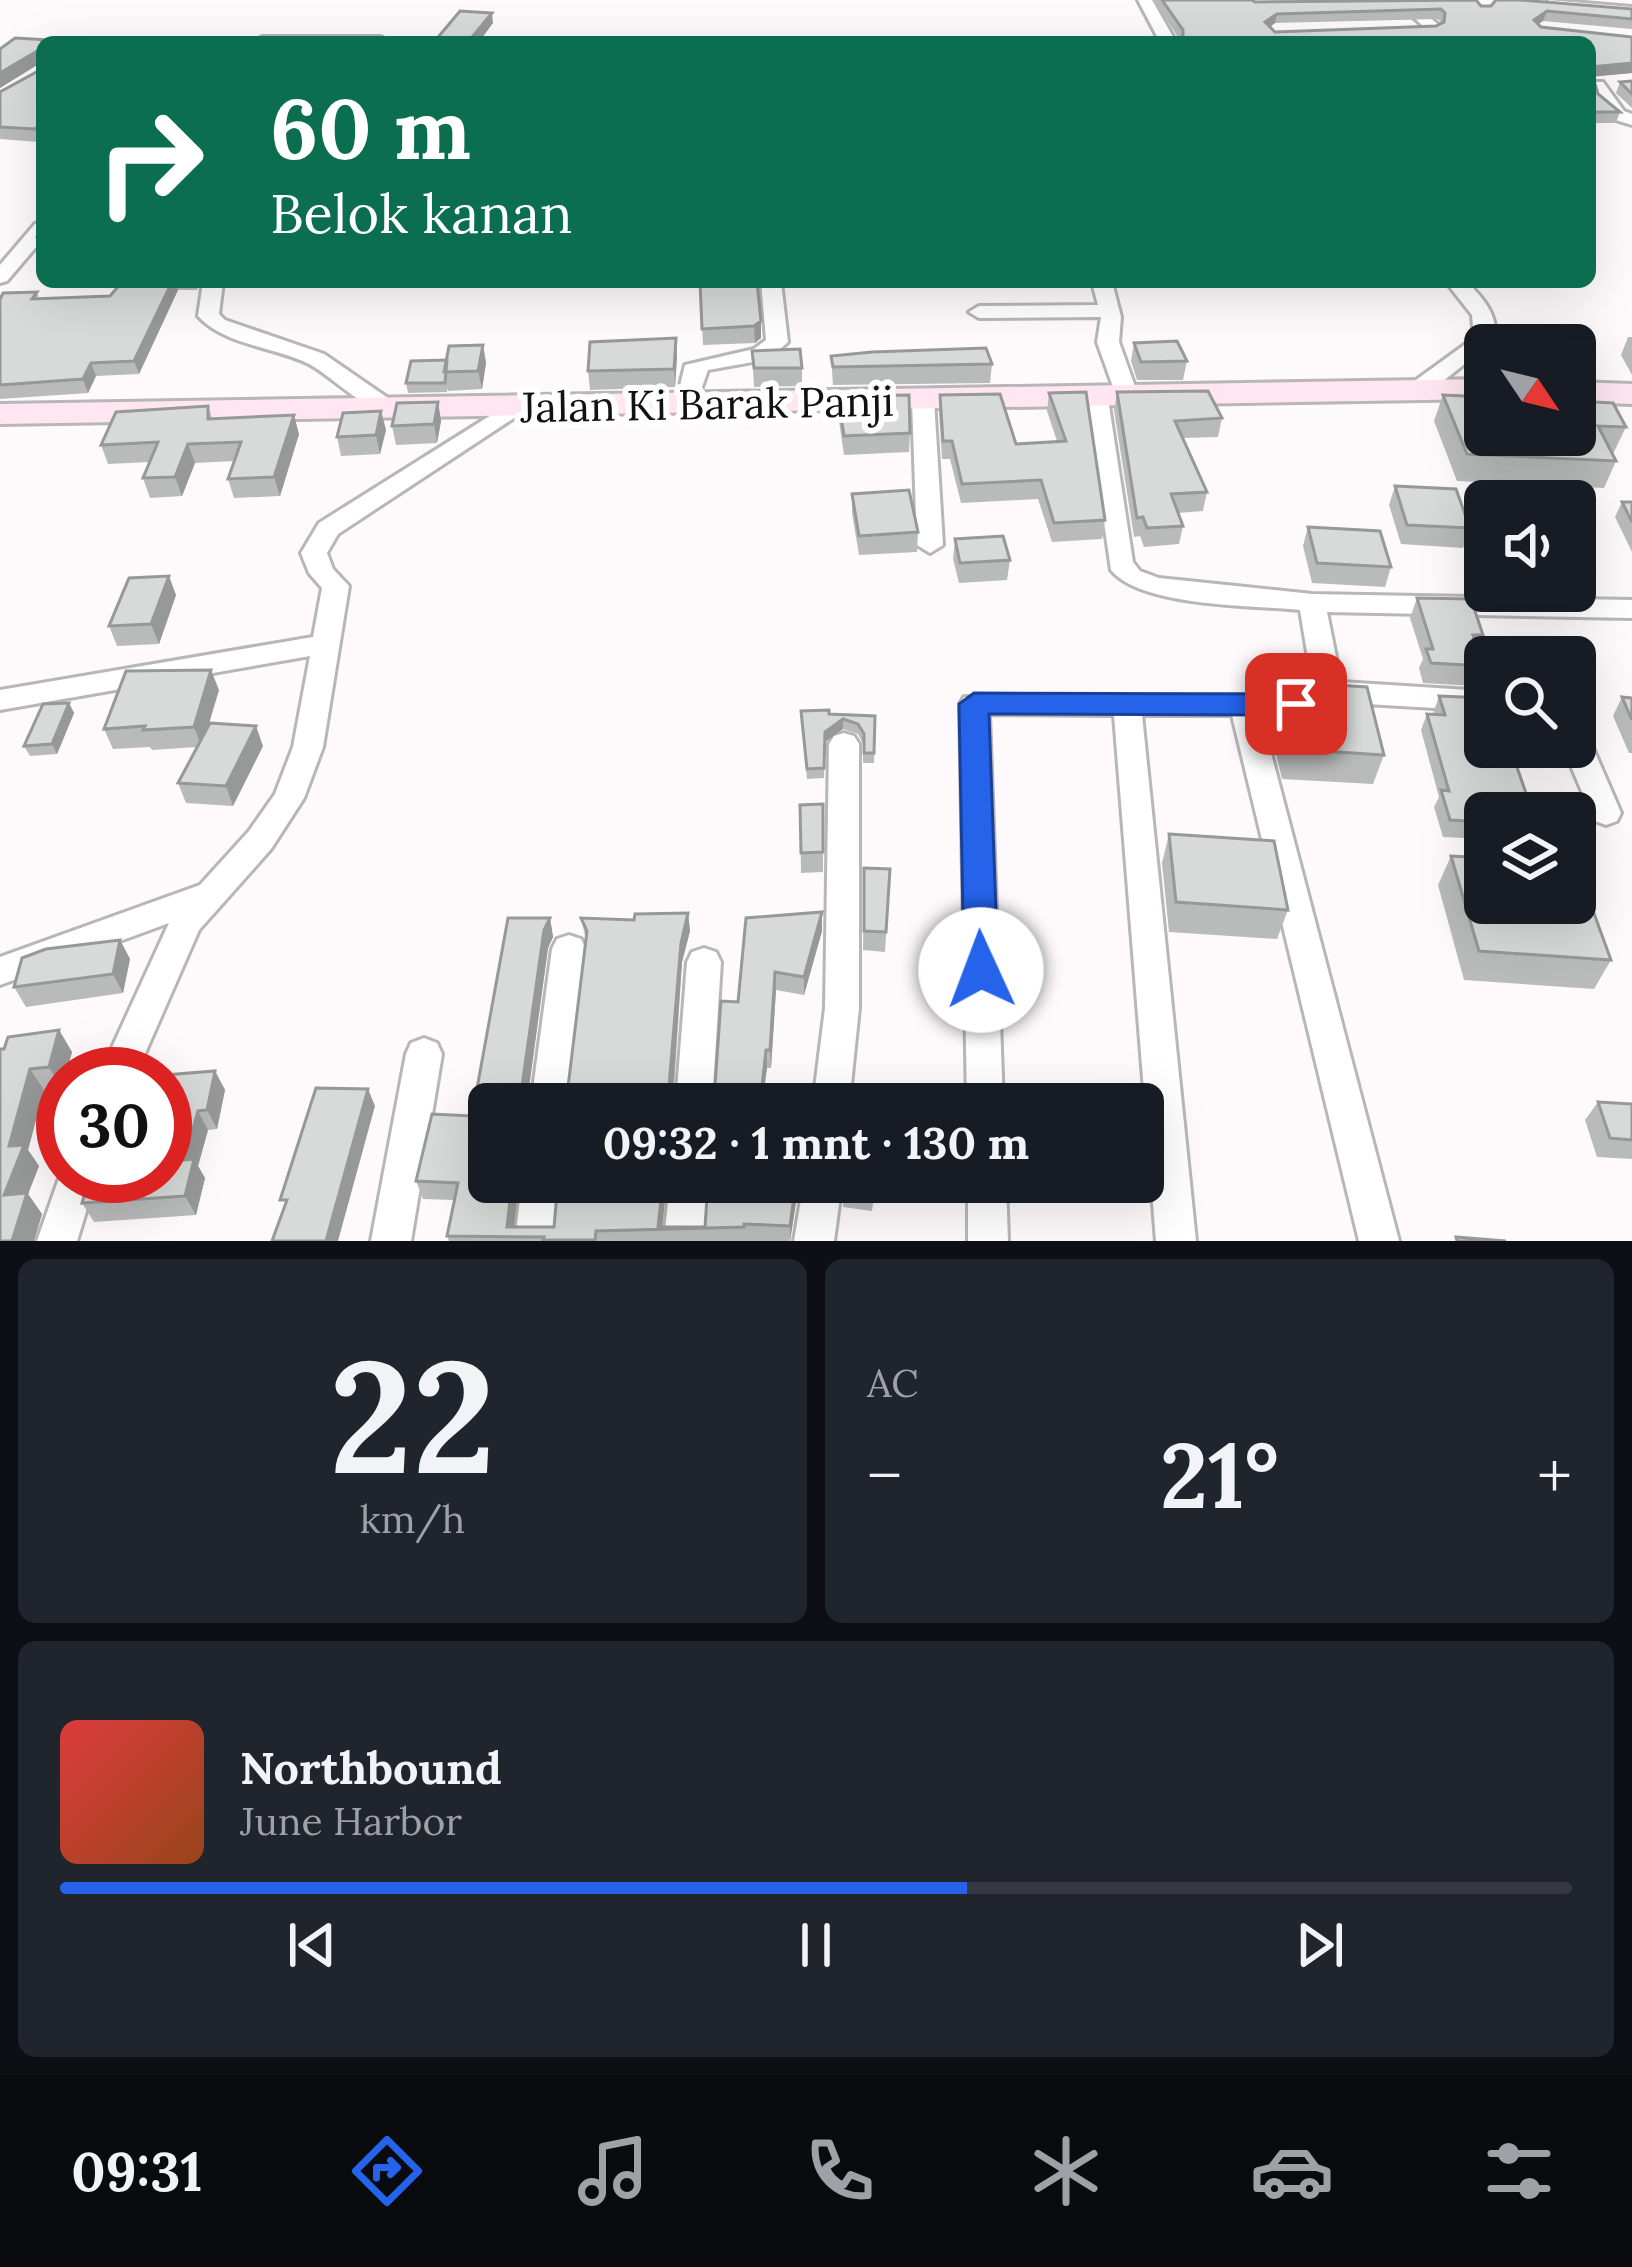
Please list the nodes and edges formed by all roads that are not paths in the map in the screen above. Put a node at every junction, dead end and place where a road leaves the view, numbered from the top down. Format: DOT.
graph roads {
  1 [pos="1145,0"];
  2 [pos="1402,0"];
  3 [pos="1381,1"];
  4 [pos="1554,2"];
  5 [pos="1632,11"];
  6 [pos="1433,26"];
  7 [pos="1410,27"];
  8 [pos="1165,36"];
  9 [pos="1444,36"];
  10 [pos="1601,84"];
  11 [pos="1632,120"];
  12 [pos="36,235"];
  13 [pos="0,278"];
  14 [pos="212,288"];
  15 [pos="772,288"];
  16 [pos="1103,288"];
  17 [pos="1462,288"];
  18 [pos="1109,311"];
  19 [pos="979,312"];
  20 [pos="1420,388"];
  21 [pos="1464,389"];
  22 [pos="1596,393"];
  23 [pos="1632,394"];
  24 [pos="1112,399"];
  25 [pos="923,400"];
  26 [pos="687,402"];
  27 [pos="390,406"];
  28 [pos="515,407"];
  29 [pos="0,414"];
  30 [pos="930,544"];
  31 [pos="1312,603"];
  32 [pos="1632,609"];
  33 [pos="322,645"];
  34 [pos="1328,684"];
  35 [pos="1464,699"];
  36 [pos="0,700"];
  37 [pos="1243,703"];
  38 [pos="1127,704"];
  39 [pos="844,744"];
  40 [pos="1587,768"];
  41 [pos="1606,813"];
  42 [pos="207,896"];
  43 [pos="569,949"];
  44 [pos="704,962"];
  45 [pos="0,971"];
  46 [pos="130,1047"];
  47 [pos="424,1054"];
  48 [pos="552,1083"];
  49 [pos="695,1083"];
  50 [pos="833,1083"];
  51 [pos="984,1083"];
  52 [pos="69,1203"];
  53 [pos="539,1203"];
  54 [pos="687,1203"];
  55 [pos="820,1203"];
  56 [pos="987,1203"];
  57 [pos="57,1241"];
  58 [pos="391,1241"];
  59 [pos="535,1241"];
  60 [pos="684,1241"];
  61 [pos="814,1241"];
  62 [pos="988,1241"];
  63 [pos="1176,1241"];
  64 [pos="1379,1241"];
  1 -- 8 [label="street"];
  2 -- 3 [label="street"];
  2 -- 6 [label="street"];
  4 -- 5 [label="street"];
  6 -- 7 [label="street"];
  6 -- 9 [label="street"];
  10 -- 11 [label="street"];
  12 -- 13 [label="street"];
  14 -- 27 [label="street"];
  15 -- 26 [label="street"];
  16 -- 18 [label="street"];
  17 -- 20 [label="street"];
  18 -- 19 [label="street"];
  18 -- 24 [label="street"];
  20 -- 21 [label="street, Jalan Ki Barak Panji"];
  20 -- 24 [label="street, Jalan Ki Barak Panji"];
  22 -- 23 [label="street"];
  24 -- 25 [label="street, Jalan Ki Barak Panji"];
  24 -- 31 [label="street"];
  25 -- 26 [label="street, Jalan Ki Barak Panji"];
  25 -- 30 [label="street"];
  26 -- 28 [label="street, Jalan Ki Barak Panji"];
  27 -- 28 [label="street, Jalan Ki Barak Panji"];
  27 -- 29 [label="street, Jalan Ki Barak Panji"];
  28 -- 33 [label="street"];
  31 -- 32 [label="street"];
  31 -- 34 [label="street"];
  33 -- 36 [label="street"];
  33 -- 42 [label="street"];
  34 -- 35 [label="street"];
  34 -- 37 [label="street"];
  37 -- 38 [label="street"];
  37 -- 64 [label="street"];
  38 -- 51 [label="street"];
  38 -- 63 [label="street"];
  39 -- 50 [label="street"];
  40 -- 41 [label="street"];
  42 -- 45 [label="street"];
  42 -- 46 [label="street"];
  43 -- 48 [label="street"];
  44 -- 49 [label="street"];
  47 -- 58 [label="street"];
  52 -- 57 [label="street"];
  53 -- 59 [label="street"];
  54 -- 60 [label="street"];
  55 -- 61 [label="street"];
  56 -- 62 [label="street"];
}
